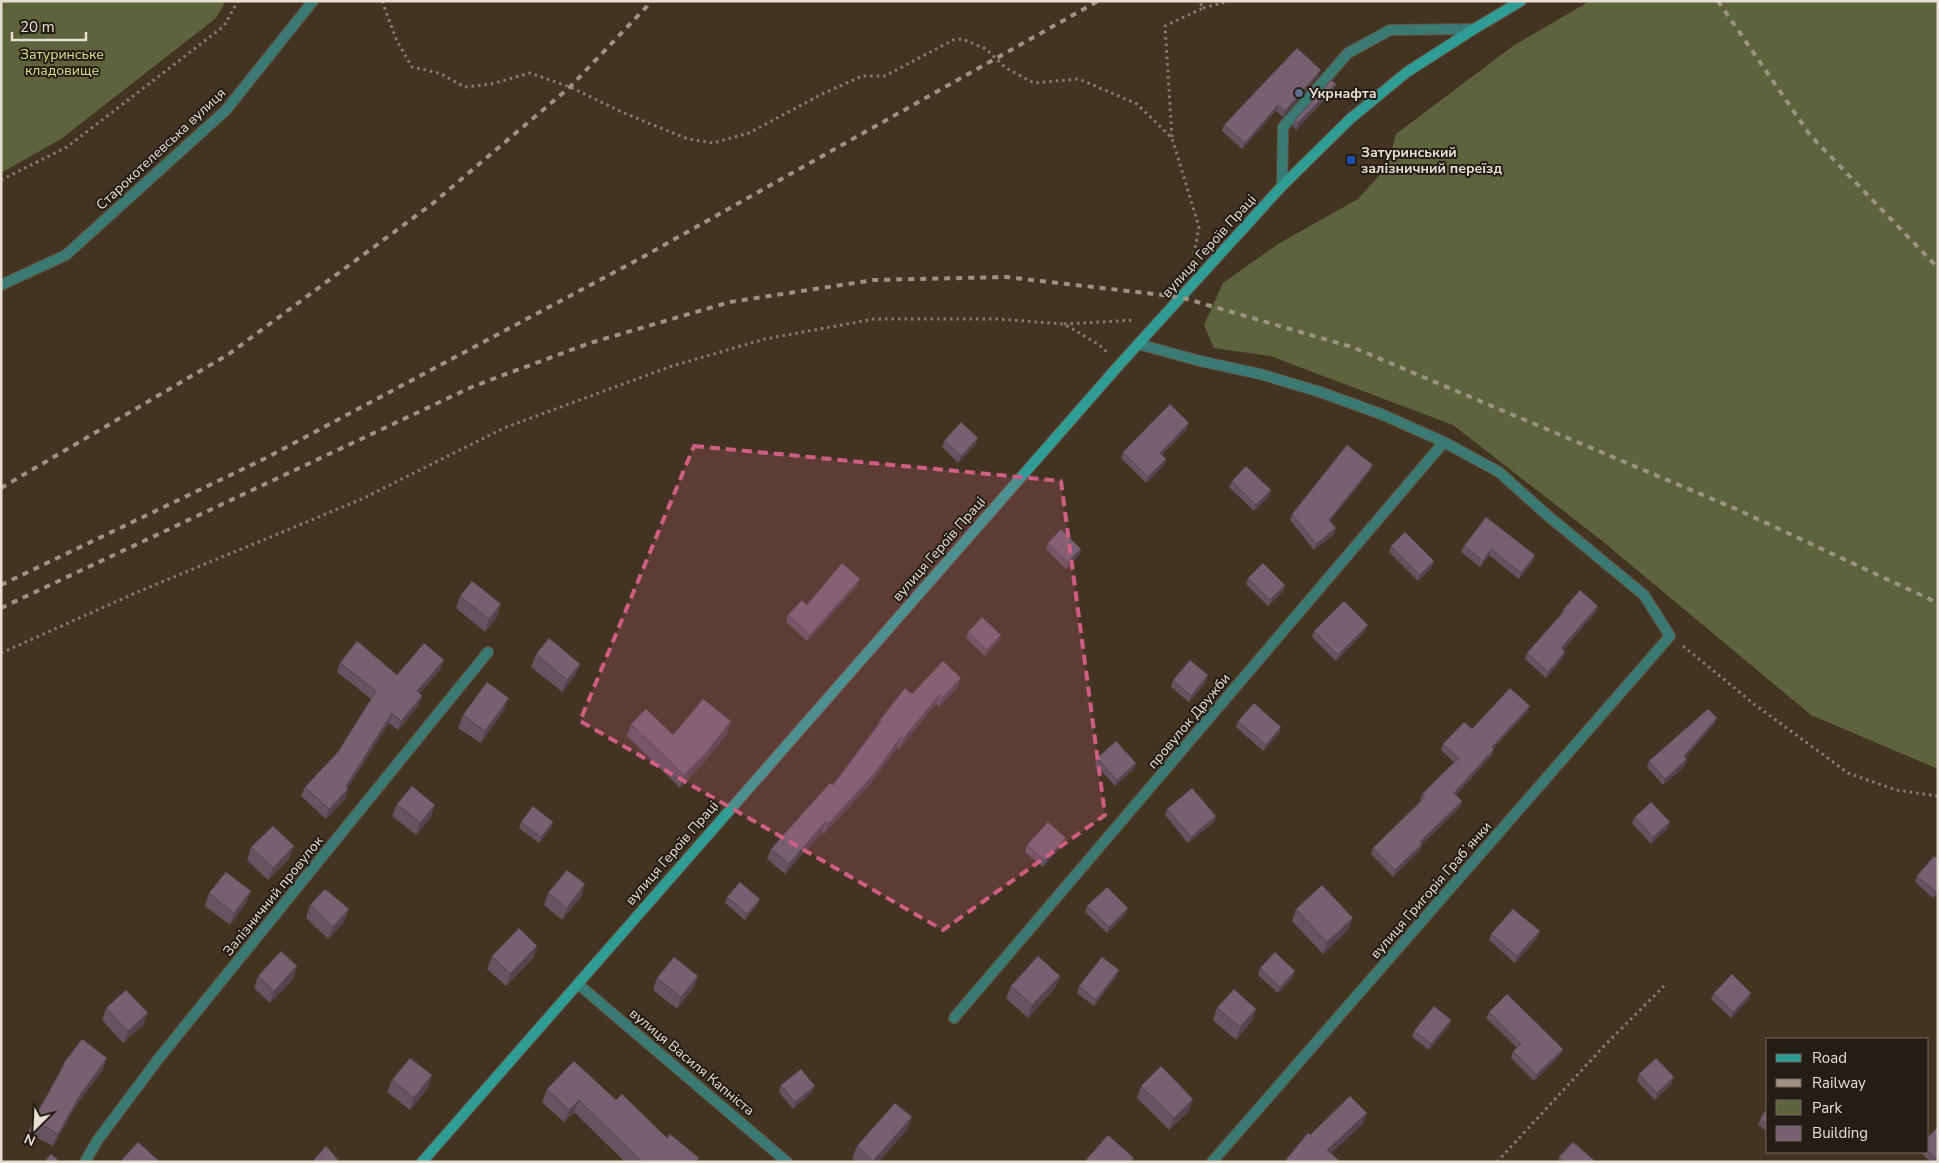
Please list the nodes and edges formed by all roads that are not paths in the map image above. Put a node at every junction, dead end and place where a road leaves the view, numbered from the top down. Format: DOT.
graph roads {
  1 [pos="313,1"];
  2 [pos="1521,1"];
  3 [pos="1474,29"];
  4 [pos="1282,186"];
  5 [pos="1,285"];
  6 [pos="1138,344"];
  7 [pos="1444,442"];
  8 [pos="488,652"];
  9 [pos="578,984"];
  10 [pos="954,1018"];
  11 [pos="85,1162"];
  12 [pos="422,1162"];
  13 [pos="787,1162"];
  14 [pos="1212,1162"];
  1 -- 5 [label="street, Старокотелевська вулиця"];
  2 -- 3 [label="main road, вулиця Героїв Праці"];
  3 -- 4 [label="main road, вулиця Героїв Праці"];
  3 -- 4 [label="street"];
  4 -- 6 [label="main road, вулиця Героїв Праці"];
  6 -- 7 [label="street"];
  6 -- 9 [label="main road, вулиця Героїв Праці"];
  7 -- 10 [label="street, провулок Дружби"];
  7 -- 14 [label="street, вулиця Григорія Грабʼянки"];
  8 -- 11 [label="street, Залізничний провулок"];
  9 -- 12 [label="main road, вулиця Героїв Праці"];
  9 -- 13 [label="street, вулиця Василя Капніста"];
}
